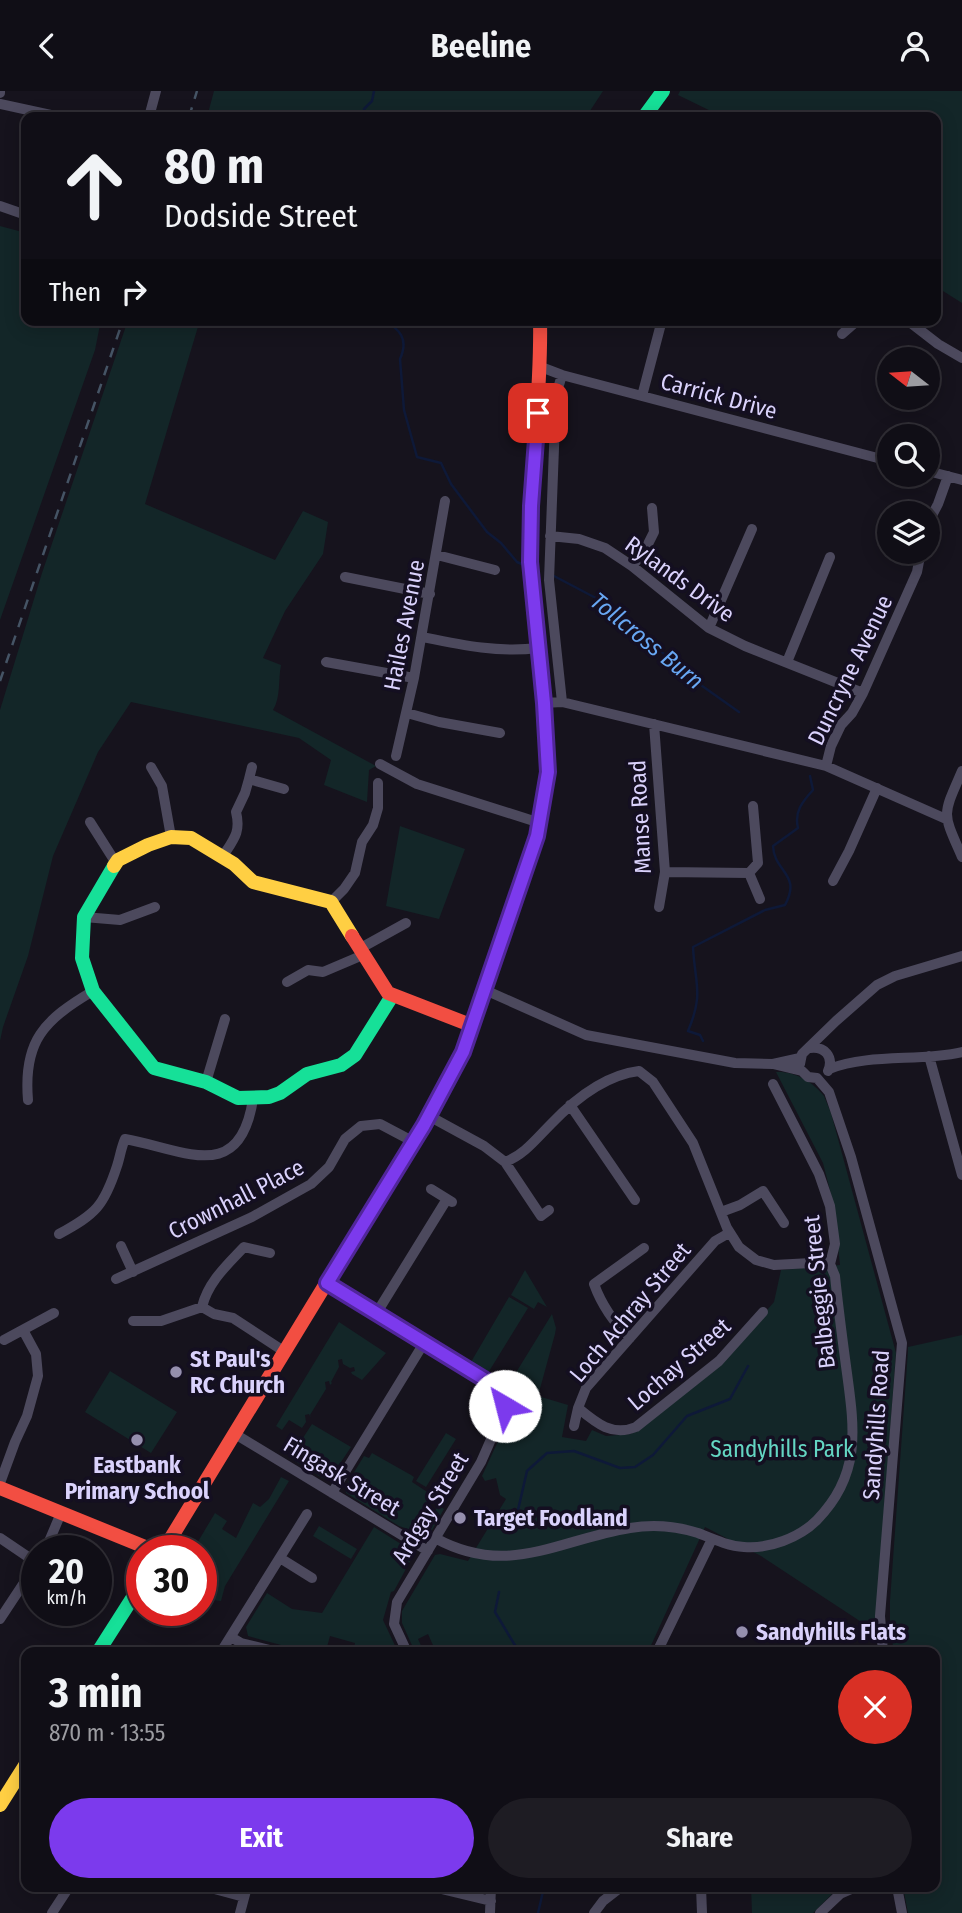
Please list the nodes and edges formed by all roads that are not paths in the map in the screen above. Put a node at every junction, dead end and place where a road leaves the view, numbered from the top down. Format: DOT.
graph roads {
  1 [pos="156,91"];
  2 [pos="663,91"];
  3 [pos="0,104"];
  4 [pos="37,112"];
  5 [pos="150,112"];
  6 [pos="648,112"];
  7 [pos="0,206"];
  8 [pos="21,213"];
  9 [pos="540,326"];
  10 [pos="660,326"];
  11 [pos="851,326"];
  12 [pos="915,326"];
  13 [pos="858,339"];
  14 [pos="962,358"];
  15 [pos="541,367"];
  16 [pos="562,375"];
  17 [pos="642,396"];
  18 [pos="877,458"];
  19 [pos="940,474"];
  20 [pos="948,476"];
  21 [pos="962,480"];
  22 [pos="445,501"];
  23 [pos="939,501"];
  24 [pos="652,508"];
  25 [pos="752,529"];
  26 [pos="550,537"];
  27 [pos="437,555"];
  28 [pos="830,557"];
  29 [pos="919,564"];
  30 [pos="632,566"];
  31 [pos="495,570"];
  32 [pos="345,577"];
  33 [pos="430,594"];
  34 [pos="709,628"];
  35 [pos="422,637"];
  36 [pos="538,648"];
  37 [pos="326,662"];
  38 [pos="787,662"];
  39 [pos="414,678"];
  40 [pos="863,693"];
  41 [pos="562,702"];
  42 [pos="544,703"];
  43 [pos="407,713"];
  44 [pos="654,724"];
  45 [pos="500,733"];
  46 [pos="396,756"];
  47 [pos="380,764"];
  48 [pos="826,766"];
  49 [pos="151,767"];
  50 [pos="252,767"];
  51 [pos="962,771"];
  52 [pos="248,779"];
  53 [pos="378,783"];
  54 [pos="877,788"];
  55 [pos="284,789"];
  56 [pos="753,806"];
  57 [pos="946,819"];
  58 [pos="90,822"];
  59 [pos="540,823"];
  60 [pos="171,837"];
  61 [pos="223,856"];
  62 [pos="962,856"];
  63 [pos="116,863"];
  64 [pos="665,872"];
  65 [pos="749,873"];
  66 [pos="832,881"];
  67 [pos="760,899"];
  68 [pos="331,902"];
  69 [pos="155,907"];
  70 [pos="659,907"];
  71 [pos="84,916"];
  72 [pos="406,923"];
  73 [pos="361,952"];
  74 [pos="962,956"];
  75 [pos="287,982"];
  76 [pos="485,990"];
  77 [pos="93,991"];
  78 [pos="392,996"];
  79 [pos="225,1019"];
  80 [pos="473,1026"];
  81 [pos="815,1048"];
  82 [pos="962,1052"];
  83 [pos="929,1056"];
  84 [pos="829,1057"];
  85 [pos="800,1058"];
  86 [pos="846,1063"];
  87 [pos="773,1064"];
  88 [pos="802,1071"];
  89 [pos="824,1074"];
  90 [pos="206,1082"];
  91 [pos="773,1084"];
  92 [pos="253,1099"];
  93 [pos="28,1100"];
  94 [pos="570,1105"];
  95 [pos="426,1121"];
  96 [pos="121,1128"];
  97 [pos="125,1139"];
  98 [pos="414,1142"];
  99 [pos="959,1149"];
  100 [pos="505,1162"];
  101 [pos="962,1175"];
  102 [pos="431,1189"];
  103 [pos="635,1200"];
  104 [pos="549,1210"];
  105 [pos="721,1212"];
  106 [pos="785,1223"];
  107 [pos="729,1233"];
  108 [pos="59,1234"];
  109 [pos="121,1245"];
  110 [pos="644,1248"];
  111 [pos="270,1253"];
  112 [pos="831,1262"];
  113 [pos="133,1272"];
  114 [pos="116,1279"];
  115 [pos="327,1283"];
  116 [pos="202,1307"];
  117 [pos="763,1313"];
  118 [pos="54,1314"];
  119 [pos="376,1314"];
  120 [pos="133,1321"];
  121 [pos="23,1330"];
  122 [pos="630,1338"];
  123 [pos="4,1340"];
  124 [pos="424,1343"];
  125 [pos="285,1352"];
  126 [pos="578,1408"];
  127 [pos="574,1426"];
  128 [pos="235,1434"];
  129 [pos="0,1483"];
  130 [pos="0,1488"];
  131 [pos="332,1493"];
  132 [pos="61,1513"];
  133 [pos="307,1514"];
  134 [pos="52,1535"];
  135 [pos="173,1535"];
  136 [pos="0,1538"];
  137 [pos="435,1538"];
  138 [pos="126,1539"];
  139 [pos="712,1539"];
  140 [pos="428,1551"];
  141 [pos="21,1552"];
  142 [pos="280,1558"];
  143 [pos="312,1577"];
  144 [pos="21,1587"];
  145 [pos="126,1608"];
  146 [pos="0,1619"];
  147 [pos="231,1637"];
  148 [pos="101,1647"];
  149 [pos="224,1647"];
  150 [pos="257,1647"];
  151 [pos="404,1647"];
  152 [pos="659,1647"];
  153 [pos="883,1647"];
  154 [pos="21,1772"];
  155 [pos="0,1805"];
  156 [pos="66,1892"];
  157 [pos="246,1892"];
  158 [pos="454,1892"];
  159 [pos="491,1892"];
  160 [pos="615,1892"];
  161 [pos="701,1892"];
  162 [pos="845,1892"];
  163 [pos="898,1892"];
  164 [pos="491,1901"];
  165 [pos="51,1913"];
  166 [pos="240,1913"];
  167 [pos="490,1913"];
  168 [pos="594,1913"];
  169 [pos="702,1913"];
  170 [pos="820,1913"];
  171 [pos="902,1913"];
  1 -- 5 [label="street"];
  2 -- 6 [label="main road"];
  3 -- 4 [label="street"];
  7 -- 8 [label="street"];
  9 -- 15 [label="main road"];
  10 -- 17 [label="street"];
  11 -- 13 [label="street"];
  12 -- 14 [label="street"];
  15 -- 16 [label="street, Carrick Drive"];
  15 -- 36 [label="main road"];
  16 -- 17 [label="street, Carrick Drive"];
  16 -- 26 [label="street"];
  17 -- 18 [label="street, Carrick Drive"];
  19 -- 20 [label="street"];
  20 -- 21 [label="street"];
  20 -- 23 [label="street"];
  22 -- 27 [label="street, Hailes Avenue"];
  24 -- 30 [label="street"];
  25 -- 34 [label="street"];
  26 -- 30 [label="street, Rylands Drive"];
  26 -- 41 [label="street"];
  27 -- 31 [label="street"];
  27 -- 33 [label="street, Hailes Avenue"];
  28 -- 38 [label="street"];
  29 -- 40 [label="street, Duncryne Avenue"];
  30 -- 34 [label="street, Rylands Drive"];
  32 -- 33 [label="street"];
  33 -- 35 [label="street, Hailes Avenue"];
  34 -- 38 [label="street, Rylands Drive"];
  35 -- 36 [label="street"];
  35 -- 39 [label="street, Hailes Avenue"];
  36 -- 42 [label="main road"];
  37 -- 39 [label="street"];
  38 -- 40 [label="street, Rylands Drive"];
  39 -- 43 [label="street, Hailes Avenue"];
  40 -- 48 [label="street, Duncryne Avenue"];
  41 -- 42 [label="street"];
  41 -- 44 [label="street"];
  42 -- 59 [label="main road"];
  43 -- 45 [label="street"];
  43 -- 46 [label="street, Hailes Avenue"];
  44 -- 48 [label="street"];
  44 -- 64 [label="street, Manse Road"];
  47 -- 59 [label="street"];
  48 -- 54 [label="street"];
  49 -- 60 [label="street"];
  50 -- 52 [label="street"];
  51 -- 57 [label="street"];
  52 -- 55 [label="street"];
  52 -- 61 [label="street"];
  53 -- 68 [label="street"];
  54 -- 57 [label="street"];
  54 -- 66 [label="street"];
  56 -- 65 [label="street"];
  57 -- 62 [label="street"];
  58 -- 63 [label="street"];
  59 -- 76 [label="main road"];
  60 -- 61 [label="main road"];
  60 -- 63 [label="main road"];
  61 -- 68 [label="main road"];
  63 -- 71 [label="main road"];
  64 -- 65 [label="street"];
  64 -- 70 [label="street, Manse Road"];
  65 -- 67 [label="street"];
  68 -- 73 [label="main road"];
  69 -- 71 [label="street"];
  71 -- 77 [label="main road"];
  72 -- 73 [label="street"];
  73 -- 75 [label="street"];
  73 -- 78 [label="main road"];
  74 -- 81 [label="street"];
  76 -- 80 [label="main road"];
  76 -- 87 [label="street, Sandyhills Road"];
  77 -- 90 [label="main road"];
  77 -- 93 [label="street"];
  78 -- 80 [label="main road"];
  78 -- 92 [label="main road"];
  79 -- 90 [label="street"];
  80 -- 95 [label="main road"];
  81 -- 84 [label="street"];
  81 -- 85 [label="street"];
  82 -- 83 [label="street"];
  83 -- 86 [label="street"];
  83 -- 99 [label="street"];
  84 -- 86 [label="street"];
  84 -- 89 [label="street"];
  85 -- 87 [label="street, Sandyhills Road"];
  85 -- 88 [label="street"];
  86 -- 89 [label="street"];
  87 -- 88 [label="street, Sandyhills Road"];
  88 -- 89 [label="street, Sandyhills Road"];
  89 -- 153 [label="street, Sandyhills Road"];
  90 -- 92 [label="main road"];
  91 -- 112 [label="street, Balbeggie Street"];
  92 -- 97 [label="street"];
  94 -- 100 [label="street"];
  94 -- 103 [label="street"];
  94 -- 105 [label="street"];
  95 -- 98 [label="main road"];
  95 -- 100 [label="street"];
  96 -- 97 [label="street"];
  97 -- 108 [label="street"];
  98 -- 113 [label="street, Crownhall Place"];
  98 -- 115 [label="main road"];
  99 -- 101 [label="street"];
  100 -- 104 [label="street"];
  102 -- 119 [label="street"];
  105 -- 106 [label="street"];
  105 -- 107 [label="street"];
  107 -- 112 [label="street"];
  107 -- 122 [label="street, Loch Achray Street"];
  109 -- 113 [label="street"];
  110 -- 122 [label="street"];
  111 -- 116 [label="street"];
  112 -- 139 [label="street, Balbeggie Street"];
  113 -- 114 [label="street, Crownhall Place"];
  115 -- 119 [label="street, Ardgay Street"];
  115 -- 125 [label="main road"];
  116 -- 120 [label="street"];
  116 -- 125 [label="street"];
  117 -- 126 [label="street, Lochay Street"];
  118 -- 121 [label="street"];
  119 -- 124 [label="street, Ardgay Street"];
  121 -- 123 [label="street"];
  121 -- 129 [label="street"];
  122 -- 126 [label="street, Loch Achray Street"];
  124 -- 131 [label="street"];
  124 -- 137 [label="street, Ardgay Street"];
  125 -- 128 [label="main road"];
  126 -- 127 [label="street, Loch Achray Street"];
  128 -- 131 [label="street, Fingask Street"];
  128 -- 135 [label="main road"];
  130 -- 132 [label="main road"];
  131 -- 140 [label="street, Fingask Street"];
  132 -- 134 [label="street"];
  132 -- 138 [label="main road"];
  133 -- 142 [label="street"];
  136 -- 141 [label="street"];
  137 -- 139 [label="street, Balbeggie Street"];
  137 -- 140 [label="street, Ardgay Street"];
  139 -- 152 [label="street"];
  140 -- 151 [label="street, Ardgay Street"];
  142 -- 143 [label="street"];
  142 -- 147 [label="street"];
  144 -- 146 [label="street"];
  145 -- 148 [label="main road"];
  147 -- 149 [label="street"];
  147 -- 150 [label="street"];
  154 -- 155 [label="main road"];
  156 -- 165 [label="street"];
  157 -- 166 [label="street"];
  158 -- 164 [label="street"];
  159 -- 164 [label="street"];
  160 -- 168 [label="street"];
  161 -- 169 [label="street"];
  162 -- 170 [label="street"];
  163 -- 171 [label="street"];
  164 -- 167 [label="street"];
}
